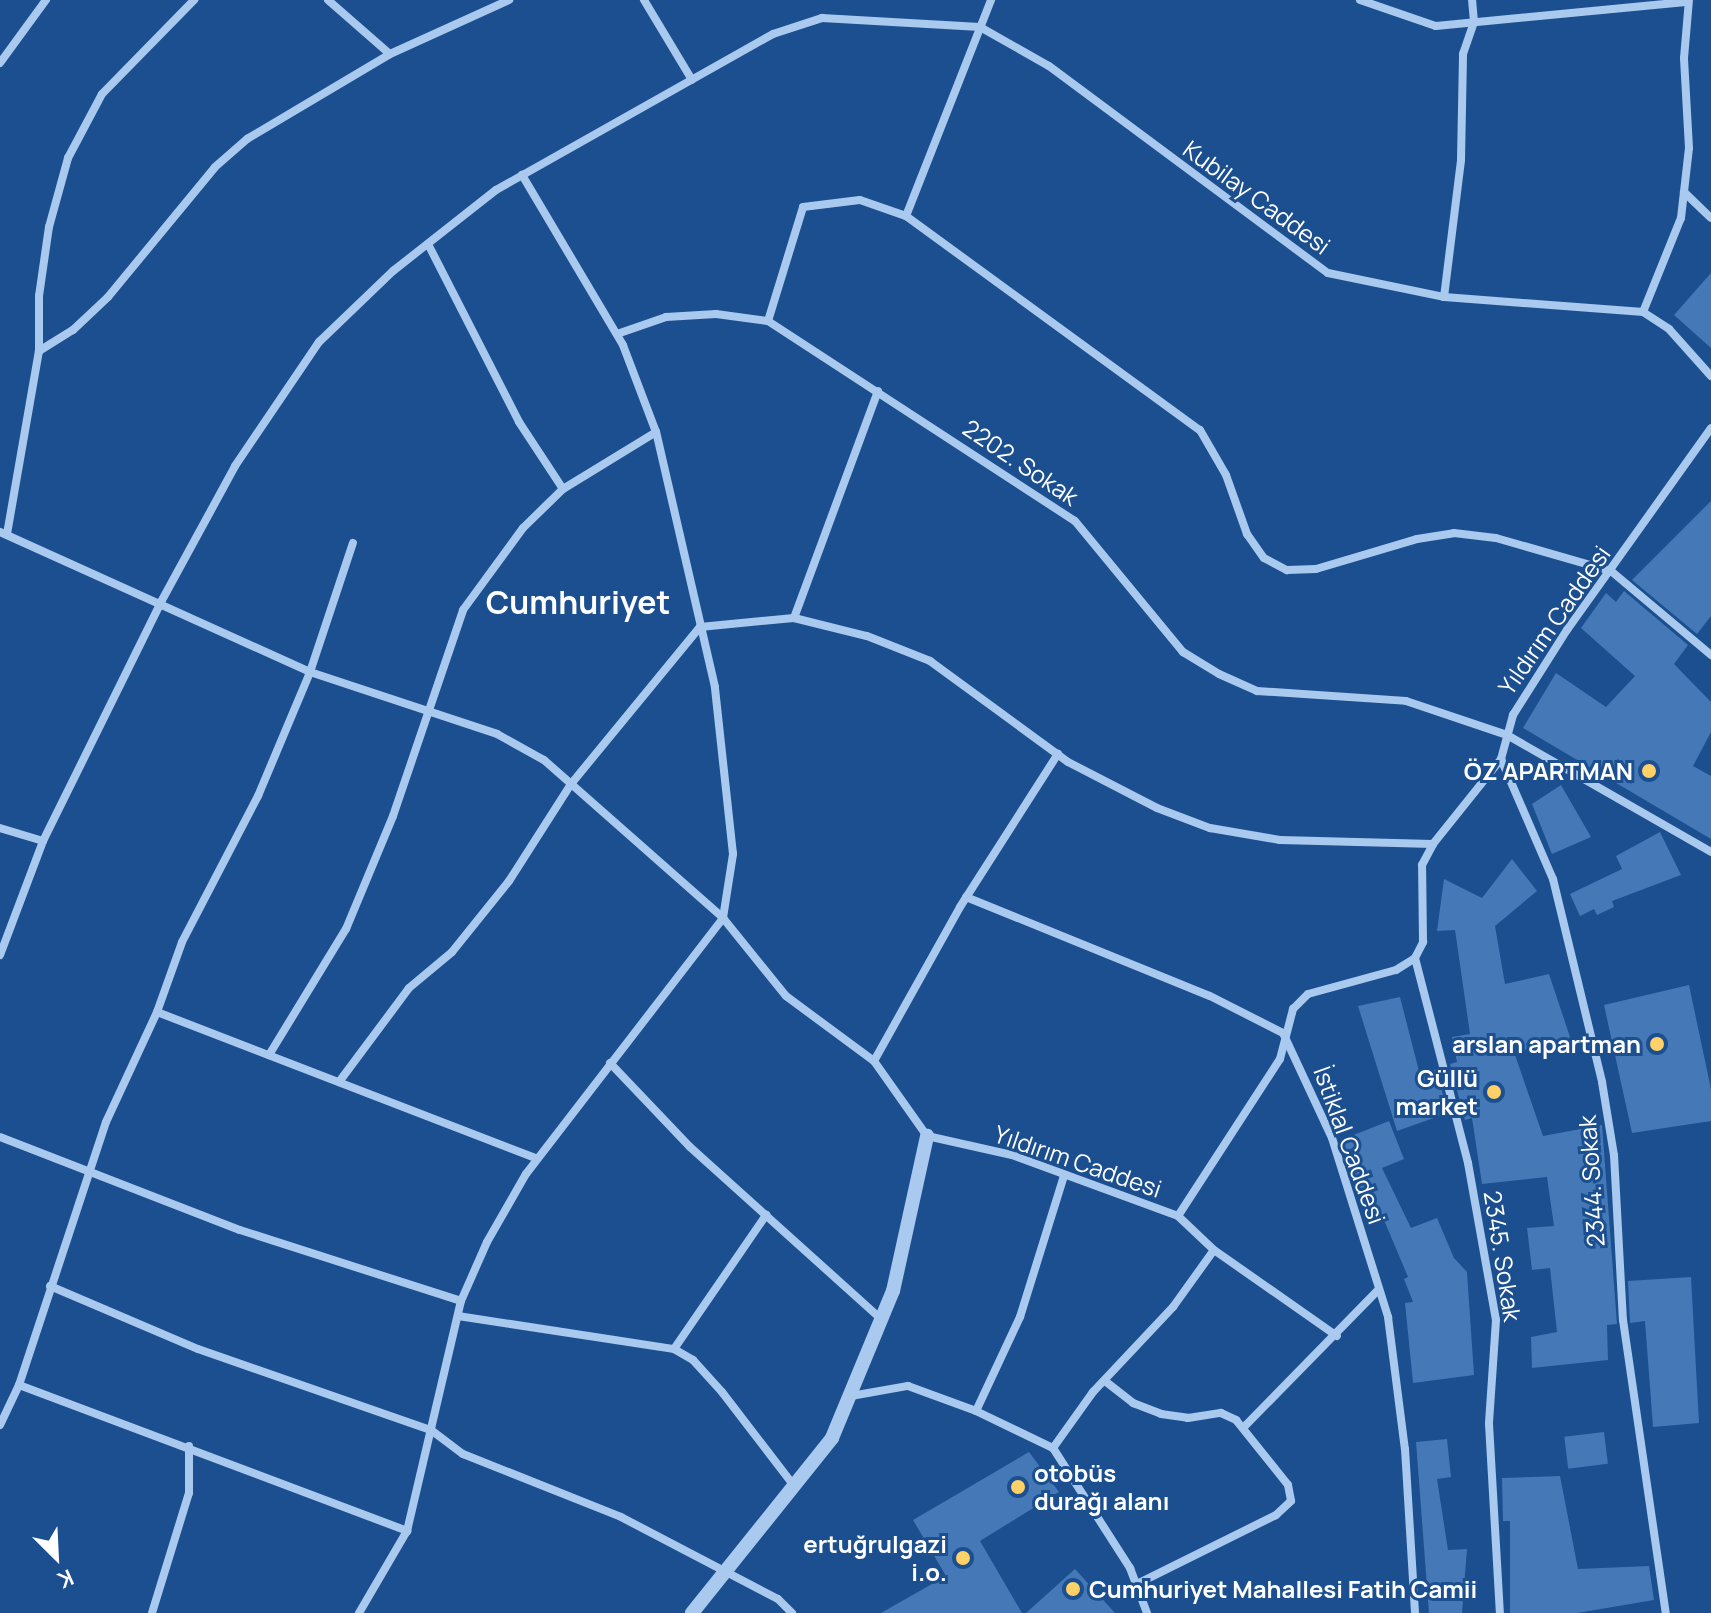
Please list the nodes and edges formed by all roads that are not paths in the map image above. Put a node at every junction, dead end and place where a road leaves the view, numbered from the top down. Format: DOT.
graph roads {
  1 [pos="46,0"];
  2 [pos="194,0"];
  3 [pos="328,0"];
  4 [pos="509,0"];
  5 [pos="644,0"];
  6 [pos="991,0"];
  7 [pos="1360,0"];
  8 [pos="1472,0"];
  9 [pos="1688,1"];
  10 [pos="1474,22"];
  11 [pos="980,27"];
  12 [pos="390,54"];
  13 [pos="0,63"];
  14 [pos="692,80"];
  15 [pos="522,175"];
  16 [pos="1684,192"];
  17 [pos="906,216"];
  18 [pos="1711,218"];
  19 [pos="428,244"];
  20 [pos="1444,297"];
  21 [pos="1643,312"];
  22 [pos="768,321"];
  23 [pos="617,334"];
  24 [pos="39,351"];
  25 [pos="1711,376"];
  26 [pos="878,391"];
  27 [pos="1711,428"];
  28 [pos="656,432"];
  29 [pos="563,489"];
  30 [pos="4,533"];
  31 [pos="353,543"];
  32 [pos="1611,571"];
  33 [pos="161,602"];
  34 [pos="794,618"];
  35 [pos="700,627"];
  36 [pos="1711,655"];
  37 [pos="310,672"];
  38 [pos="428,713"];
  39 [pos="1507,735"];
  40 [pos="1058,754"];
  41 [pos="1501,759"];
  42 [pos="571,784"];
  43 [pos="0,828"];
  44 [pos="43,841"];
  45 [pos="1433,844"];
  46 [pos="1711,852"];
  47 [pos="966,897"];
  48 [pos="723,918"];
  49 [pos="0,955"];
  50 [pos="1415,958"];
  51 [pos="157,1012"];
  52 [pos="1283,1033"];
  53 [pos="269,1055"];
  54 [pos="874,1061"];
  55 [pos="610,1063"];
  56 [pos="339,1082"];
  57 [pos="927,1136"];
  58 [pos="0,1137"];
  59 [pos="537,1159"];
  60 [pos="90,1169"];
  61 [pos="1064,1176"];
  62 [pos="766,1215"];
  63 [pos="1178,1216"];
  64 [pos="1214,1250"];
  65 [pos="50,1286"];
  66 [pos="1379,1289"];
  67 [pos="461,1301"];
  68 [pos="458,1316"];
  69 [pos="882,1320"];
  70 [pos="1337,1336"];
  71 [pos="674,1349"];
  72 [pos="1105,1381"];
  73 [pos="19,1385"];
  74 [pos="851,1396"];
  75 [pos="976,1411"];
  76 [pos="0,1425"];
  77 [pos="1243,1428"];
  78 [pos="431,1430"];
  79 [pos="189,1446"];
  80 [pos="1053,1448"];
  81 [pos="794,1486"];
  82 [pos="407,1531"];
  83 [pos="723,1570"];
  84 [pos="1137,1584"];
  85 [pos="152,1613"];
  86 [pos="359,1613"];
  87 [pos="692,1613"];
  88 [pos="792,1613"];
  89 [pos="1147,1613"];
  90 [pos="1415,1613"];
  91 [pos="1500,1613"];
  92 [pos="1666,1613"];
  1 -- 13 [label="street"];
  2 -- 24 [label="street"];
  3 -- 12 [label="street"];
  4 -- 12 [label="street"];
  5 -- 14 [label="street"];
  6 -- 11 [label="street"];
  7 -- 10 [label="street"];
  8 -- 10 [label="street"];
  9 -- 10 [label="street"];
  9 -- 16 [label="street"];
  10 -- 20 [label="street"];
  11 -- 14 [label="street"];
  11 -- 17 [label="street"];
  11 -- 20 [label="street, Kubilay Caddesi"];
  12 -- 24 [label="street"];
  14 -- 15 [label="street"];
  15 -- 19 [label="street"];
  15 -- 23 [label="street"];
  16 -- 18 [label="street"];
  16 -- 21 [label="street"];
  17 -- 22 [label="street"];
  17 -- 32 [label="street"];
  19 -- 29 [label="street"];
  19 -- 33 [label="street"];
  20 -- 21 [label="street, Kubilay Caddesi"];
  21 -- 25 [label="street"];
  22 -- 23 [label="street, 2202. Sokak"];
  22 -- 26 [label="street, 2202. Sokak"];
  23 -- 28 [label="street"];
  24 -- 30 [label="street"];
  26 -- 34 [label="street"];
  26 -- 39 [label="street, 2202. Sokak"];
  27 -- 32 [label="street, Yıldırım Caddesi"];
  28 -- 29 [label="street"];
  28 -- 35 [label="street"];
  29 -- 38 [label="street"];
  30 -- 33 [label="street"];
  31 -- 37 [label="street"];
  32 -- 36 [label="street"];
  32 -- 39 [label="street, Yıldırım Caddesi"];
  33 -- 37 [label="street"];
  33 -- 44 [label="street"];
  34 -- 35 [label="street"];
  34 -- 40 [label="street"];
  35 -- 42 [label="street"];
  35 -- 48 [label="street"];
  37 -- 38 [label="street"];
  37 -- 51 [label="street"];
  38 -- 42 [label="street"];
  38 -- 53 [label="street"];
  39 -- 41 [label="street, Yıldırım Caddesi"];
  39 -- 46 [label="street, 2202. Sokak"];
  40 -- 45 [label="street"];
  40 -- 47 [label="street"];
  41 -- 45 [label="street, Yıldırım Caddesi"];
  41 -- 92 [label="street, 2344. Sokak"];
  42 -- 48 [label="street"];
  42 -- 56 [label="street"];
  43 -- 44 [label="street"];
  44 -- 49 [label="street"];
  45 -- 50 [label="street, Yıldırım Caddesi"];
  47 -- 52 [label="street"];
  47 -- 54 [label="street"];
  48 -- 54 [label="street"];
  48 -- 55 [label="street"];
  50 -- 52 [label="street, Yıldırım Caddesi"];
  50 -- 91 [label="street, 2345. Sokak"];
  51 -- 53 [label="street"];
  51 -- 60 [label="street"];
  52 -- 63 [label="street, Yıldırım Caddesi"];
  52 -- 66 [label="street, İstiklal Caddesi"];
  53 -- 56 [label="street"];
  54 -- 57 [label="street"];
  55 -- 59 [label="street"];
  55 -- 62 [label="street"];
  56 -- 59 [label="street"];
  57 -- 61 [label="street, Yıldırım Caddesi"];
  57 -- 69 [label="street"];
  58 -- 60 [label="street"];
  59 -- 67 [label="street"];
  60 -- 65 [label="street"];
  60 -- 67 [label="street"];
  61 -- 63 [label="street, Yıldırım Caddesi"];
  61 -- 75 [label="street"];
  62 -- 69 [label="street"];
  62 -- 71 [label="street"];
  63 -- 64 [label="street"];
  64 -- 70 [label="street"];
  64 -- 72 [label="street"];
  65 -- 73 [label="street"];
  65 -- 78 [label="street"];
  66 -- 70 [label="street"];
  66 -- 90 [label="street, İstiklal Caddesi"];
  67 -- 68 [label="street"];
  68 -- 71 [label="street"];
  68 -- 78 [label="street"];
  69 -- 74 [label="street"];
  70 -- 77 [label="street"];
  71 -- 81 [label="street"];
  72 -- 77 [label="street"];
  72 -- 80 [label="street"];
  73 -- 76 [label="street"];
  73 -- 79 [label="street"];
  74 -- 75 [label="street"];
  74 -- 81 [label="street"];
  75 -- 80 [label="street"];
  77 -- 84 [label="street"];
  78 -- 82 [label="street"];
  78 -- 83 [label="street"];
  79 -- 82 [label="street"];
  79 -- 85 [label="street"];
  80 -- 84 [label="street"];
  81 -- 83 [label="street"];
  82 -- 86 [label="street"];
  83 -- 87 [label="street"];
  83 -- 88 [label="street"];
  84 -- 89 [label="street"];
}
